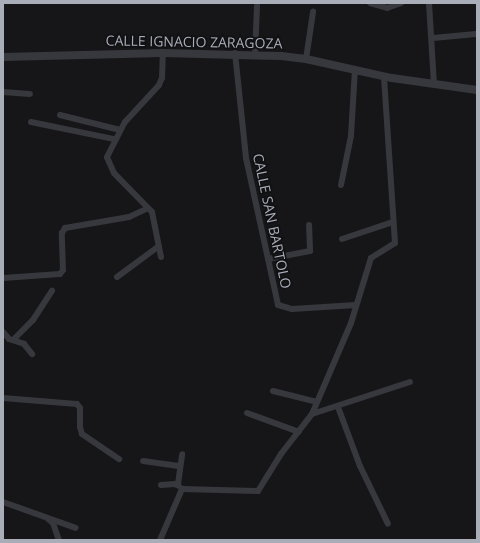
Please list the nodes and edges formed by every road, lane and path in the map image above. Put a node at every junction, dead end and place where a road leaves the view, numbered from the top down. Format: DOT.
graph roads {
  1 [pos="370,3"];
  2 [pos="401,3"];
  3 [pos="429,3"];
  4 [pos="257,6"];
  5 [pos="312,12"];
  6 [pos="476,34"];
  7 [pos="433,38"];
  8 [pos="163,53"];
  9 [pos="235,53"];
  10 [pos="255,54"];
  11 [pos="3,57"];
  12 [pos="306,59"];
  13 [pos="355,69"];
  14 [pos="384,76"];
  15 [pos="434,84"];
  16 [pos="477,90"];
  17 [pos="3,92"];
  18 [pos="30,94"];
  19 [pos="60,115"];
  20 [pos="31,122"];
  21 [pos="120,130"];
  22 [pos="114,139"];
  23 [pos="341,185"];
  24 [pos="148,208"];
  25 [pos="393,222"];
  26 [pos="309,225"];
  27 [pos="342,239"];
  28 [pos="159,246"];
  29 [pos="161,257"];
  30 [pos="268,259"];
  31 [pos="116,277"];
  32 [pos="3,278"];
  33 [pos="52,291"];
  34 [pos="356,304"];
  35 [pos="3,332"];
  36 [pos="13,340"];
  37 [pos="32,354"];
  38 [pos="410,382"];
  39 [pos="273,391"];
  40 [pos="3,398"];
  41 [pos="317,402"];
  42 [pos="338,407"];
  43 [pos="246,413"];
  44 [pos="312,414"];
  45 [pos="299,432"];
  46 [pos="182,454"];
  47 [pos="119,459"];
  48 [pos="143,461"];
  49 [pos="179,466"];
  50 [pos="161,485"];
  51 [pos="180,486"];
  52 [pos="3,502"];
  53 [pos="43,515"];
  54 [pos="388,524"];
  55 [pos="76,528"];
  56 [pos="59,540"];
  57 [pos="160,540"];
  1 -- 2 [label="street"];
  3 -- 7 [label="street"];
  4 -- 10 [label="street"];
  5 -- 12 [label="street"];
  6 -- 7 [label="street"];
  7 -- 15 [label="street"];
  8 -- 9 [label="street, CALLE IGNACIO ZARAGOZA"];
  8 -- 11 [label="street, CALLE IGNACIO ZARAGOZA"];
  8 -- 21 [label="street"];
  9 -- 10 [label="street, CALLE IGNACIO ZARAGOZA"];
  9 -- 30 [label="street, CALLE SAN BARTOLO"];
  10 -- 12 [label="street, CALLE IGNACIO ZARAGOZA"];
  12 -- 13 [label="street, CALLE IGNACIO ZARAGOZA"];
  13 -- 14 [label="street, CALLE IGNACIO ZARAGOZA"];
  13 -- 23 [label="street"];
  14 -- 15 [label="street, CALLE IGNACIO ZARAGOZA"];
  14 -- 25 [label="street"];
  15 -- 16 [label="street, CALLE IGNACIO ZARAGOZA"];
  17 -- 18 [label="street"];
  19 -- 21 [label="street"];
  20 -- 22 [label="street"];
  21 -- 22 [label="street"];
  22 -- 24 [label="street"];
  24 -- 28 [label="street"];
  24 -- 32 [label="street"];
  25 -- 27 [label="street"];
  25 -- 34 [label="street"];
  26 -- 30 [label="street"];
  28 -- 29 [label="street"];
  28 -- 31 [label="street"];
  30 -- 34 [label="street, CALLE SAN BARTOLO"];
  33 -- 36 [label="street"];
  34 -- 41 [label="street"];
  35 -- 36 [label="street"];
  36 -- 37 [label="street"];
  38 -- 42 [label="street"];
  39 -- 41 [label="street"];
  40 -- 47 [label="street"];
  41 -- 44 [label="street"];
  42 -- 44 [label="street"];
  42 -- 54 [label="street"];
  43 -- 45 [label="street"];
  44 -- 45 [label="street"];
  45 -- 51 [label="street"];
  46 -- 49 [label="street"];
  48 -- 49 [label="street"];
  49 -- 51 [label="street"];
  50 -- 51 [label="street"];
  51 -- 57 [label="street"];
  52 -- 53 [label="street"];
  53 -- 55 [label="street"];
  53 -- 56 [label="street"];
}
